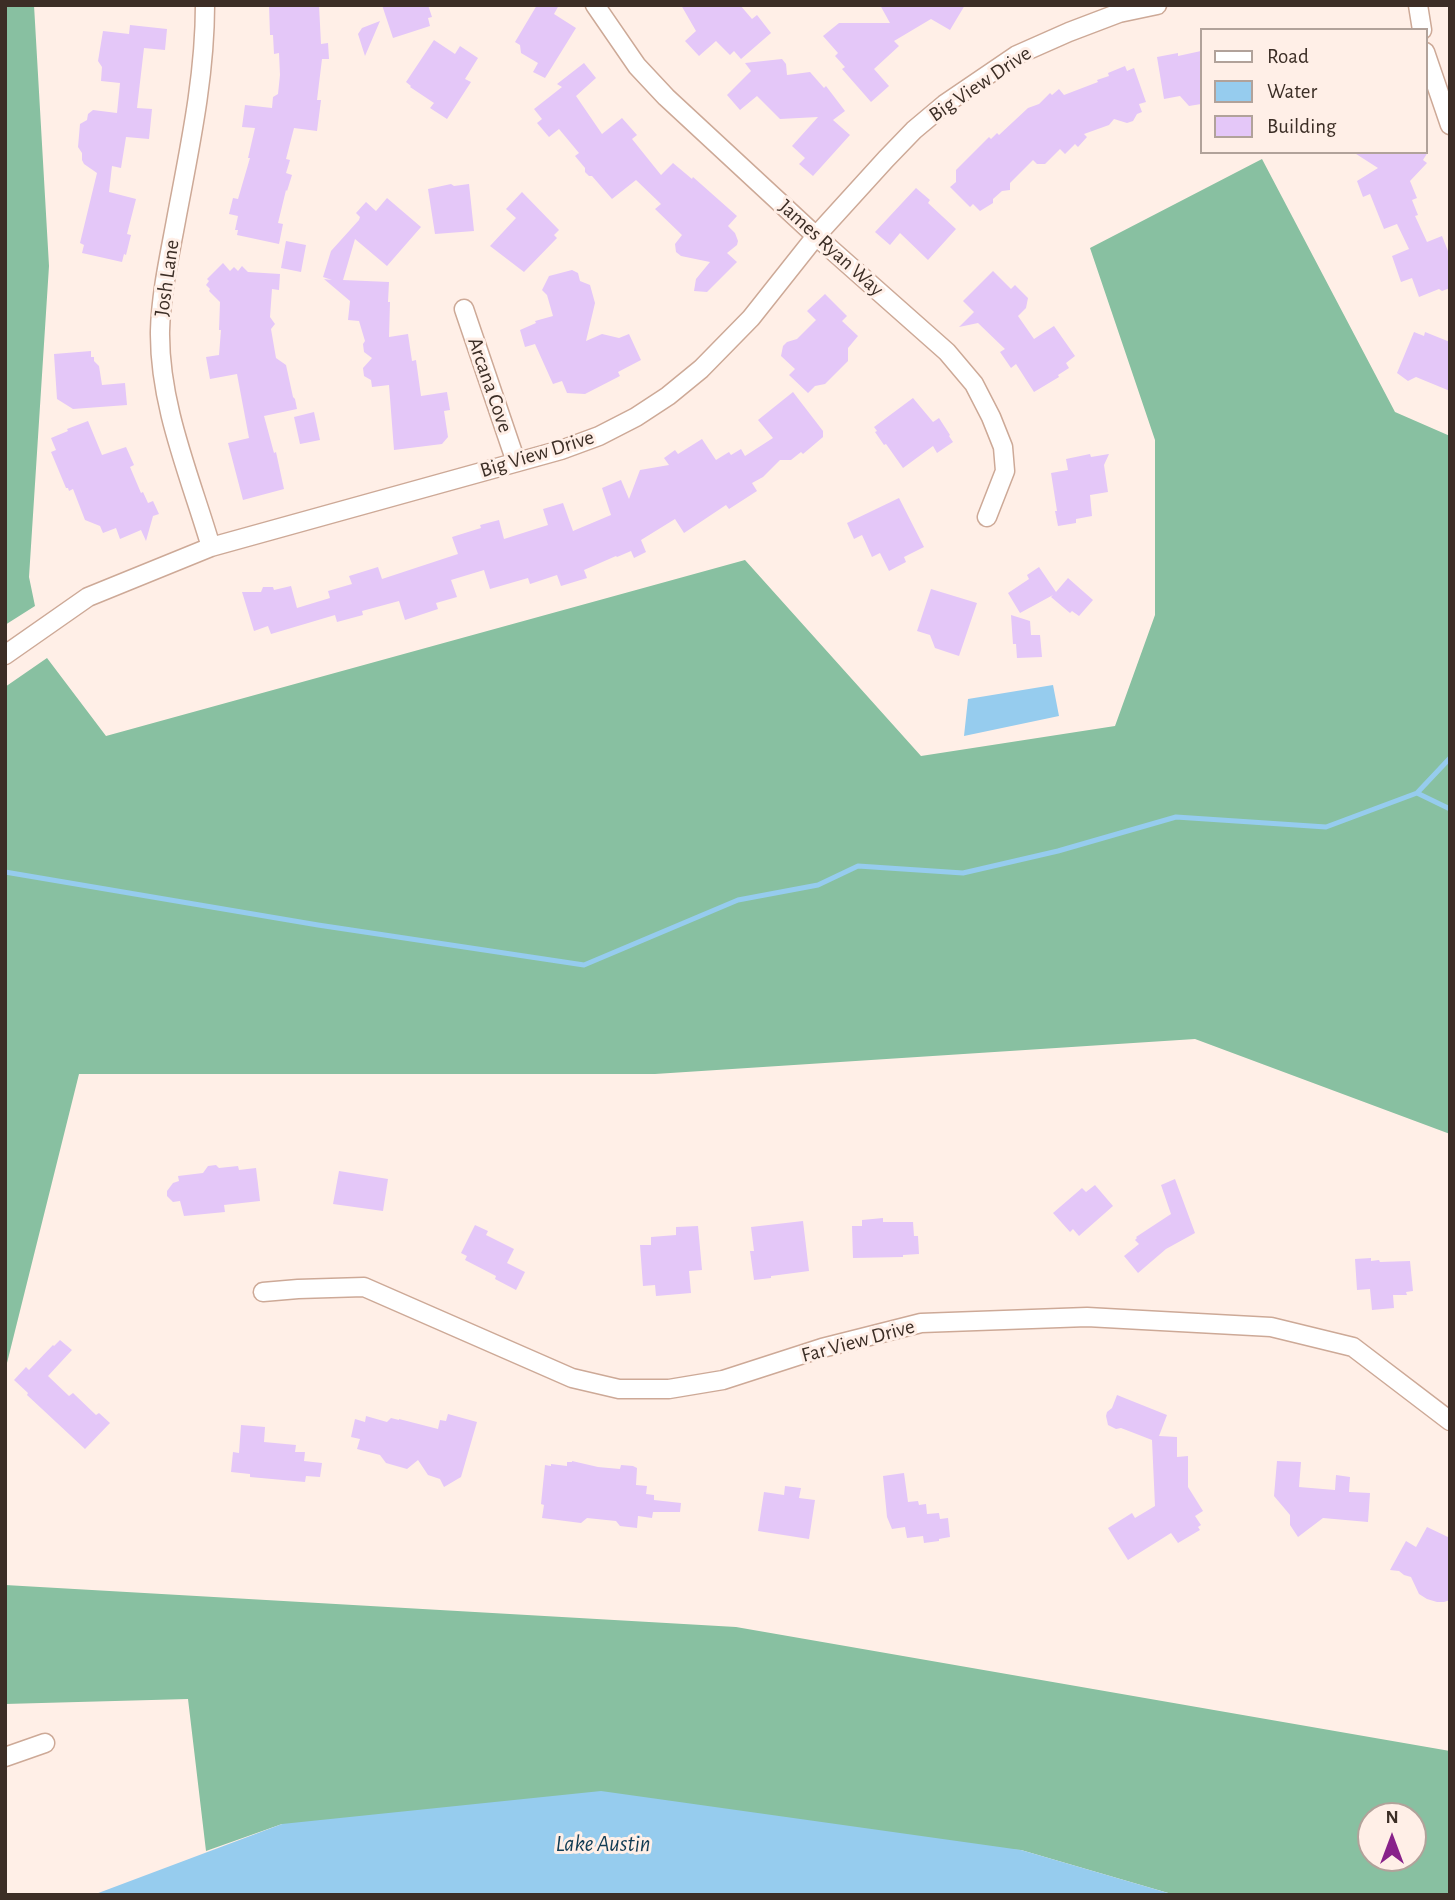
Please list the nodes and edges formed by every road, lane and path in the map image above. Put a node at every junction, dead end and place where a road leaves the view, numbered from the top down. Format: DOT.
graph roads {
  1 [pos="205,5"];
  2 [pos="595,5"];
  3 [pos="1157,5"];
  4 [pos="1418,5"];
  5 [pos="1422,28"];
  6 [pos="1427,58"];
  7 [pos="1450,125"];
  8 [pos="816,236"];
  9 [pos="464,309"];
  10 [pos="516,462"];
  11 [pos="987,517"];
  12 [pos="211,547"];
  13 [pos="5,655"];
  14 [pos="263,1292"];
  15 [pos="1450,1421"];
  16 [pos="45,1744"];
  17 [pos="5,1757"];
  1 -- 12 [label="street, Josh Lane"];
  2 -- 8 [label="street, James Ryan Way"];
  3 -- 8 [label="street, Big View Drive"];
  4 -- 5 [label="street"];
  6 -- 7 [label="street"];
  8 -- 10 [label="street, Big View Drive"];
  8 -- 11 [label="street, James Ryan Way"];
  9 -- 10 [label="street, Arcana Cove"];
  10 -- 12 [label="street, Big View Drive"];
  12 -- 13 [label="street, Big View Drive"];
  14 -- 15 [label="street, Far View Drive"];
  16 -- 17 [label="street"];
}
